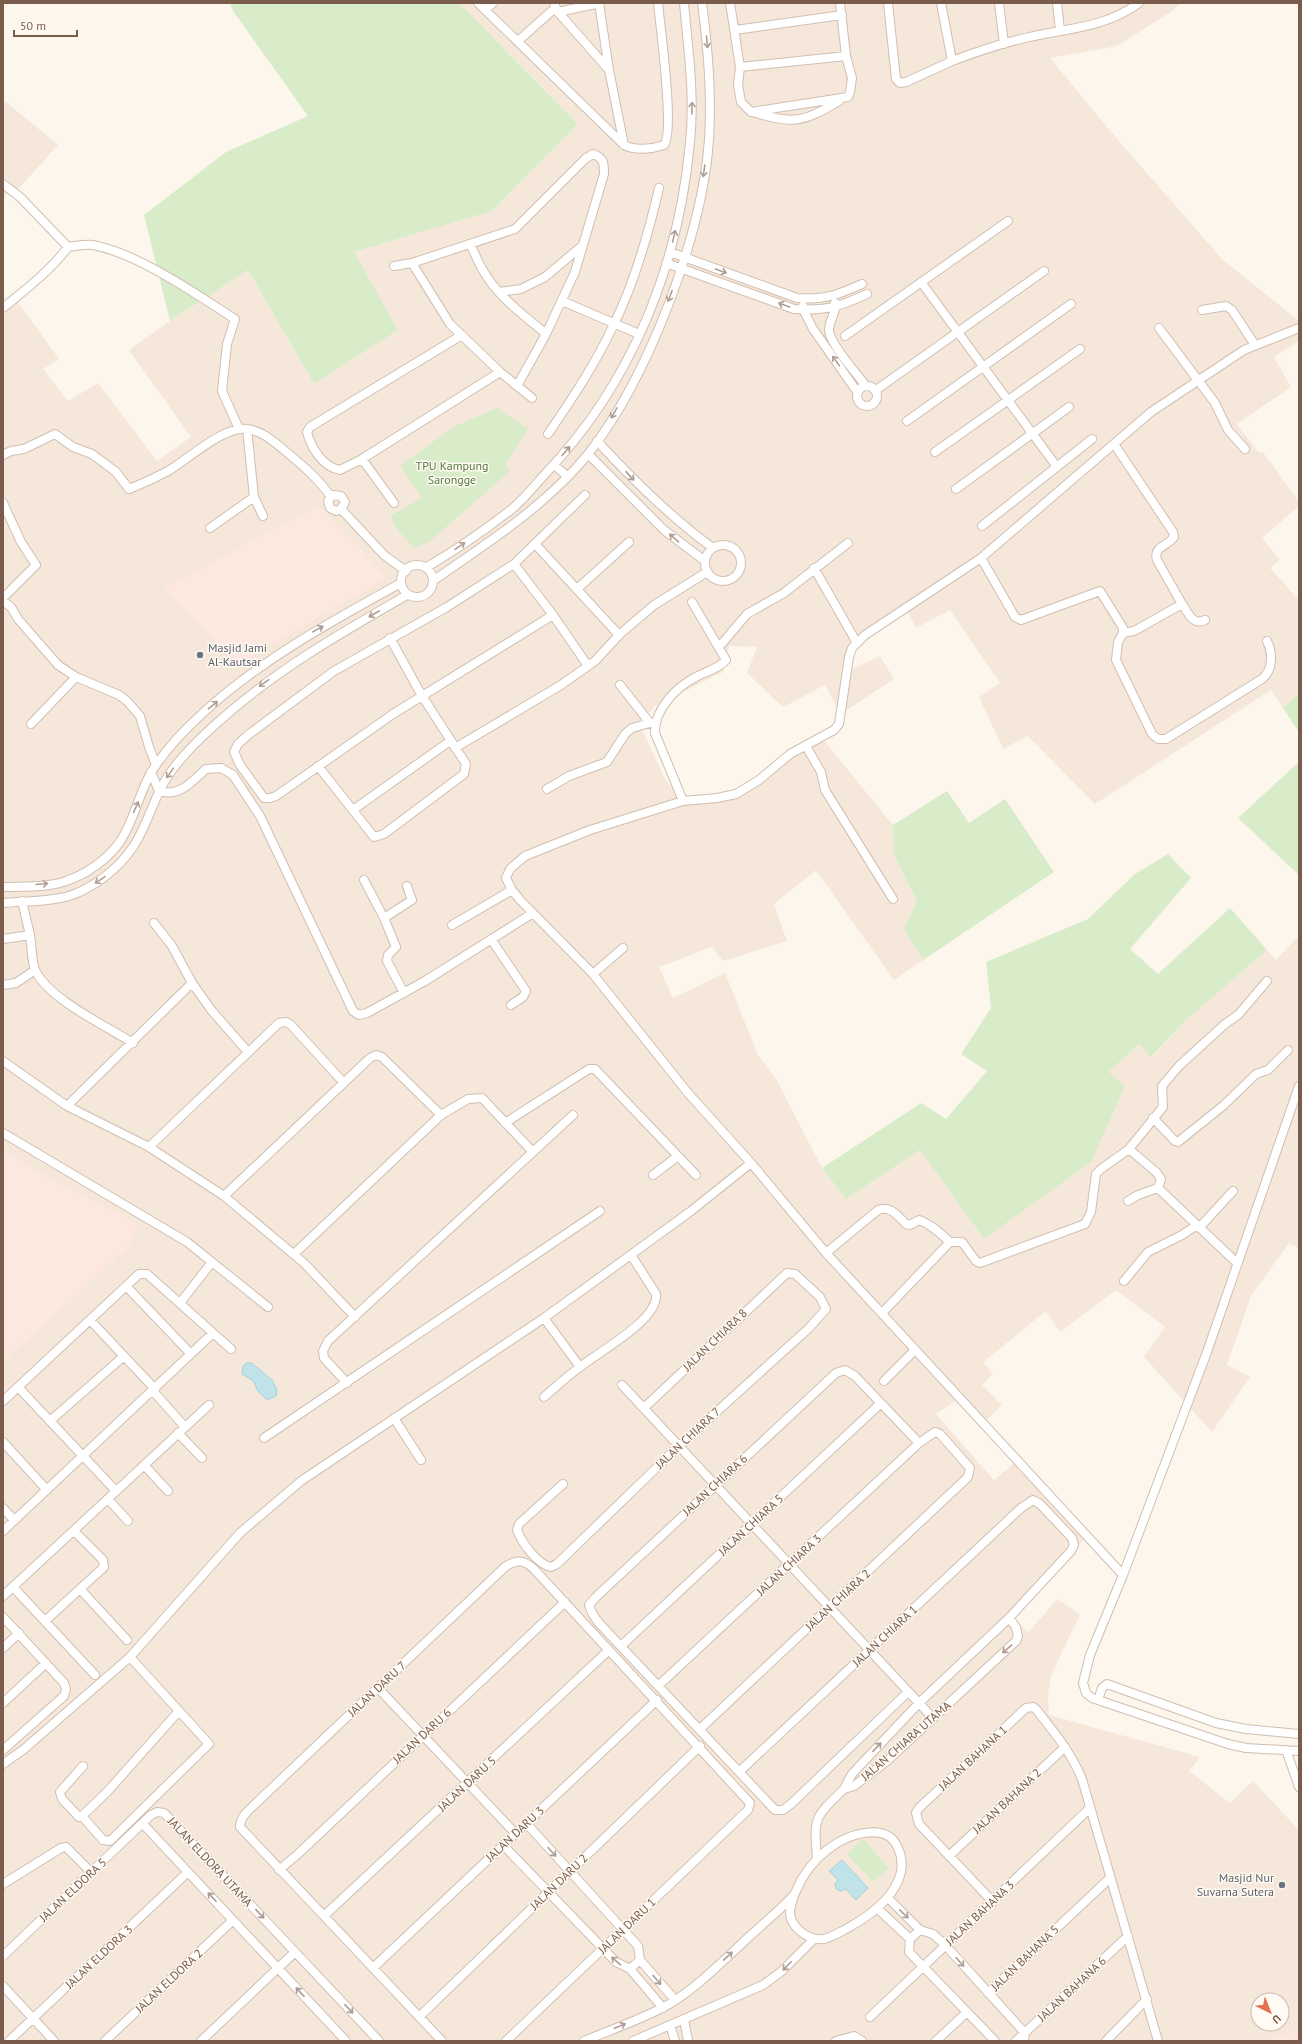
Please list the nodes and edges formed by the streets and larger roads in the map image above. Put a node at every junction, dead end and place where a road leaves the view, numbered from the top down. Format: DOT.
graph roads {
  1 [pos="478,3"];
  2 [pos="493,3"];
  3 [pos="599,3"];
  4 [pos="658,3"];
  5 [pos="684,3"];
  6 [pos="702,3"];
  7 [pos="730,3"];
  8 [pos="840,3"];
  9 [pos="888,3"];
  10 [pos="941,3"];
  11 [pos="999,3"];
  12 [pos="1057,3"];
  13 [pos="1139,3"];
  14 [pos="556,8"];
  15 [pos="485,10"];
  16 [pos="842,15"];
  17 [pos="735,30"];
  18 [pos="1060,31"];
  19 [pos="518,41"];
  20 [pos="1004,44"];
  21 [pos="846,56"];
  22 [pos="952,61"];
  23 [pos="740,67"];
  24 [pos="608,70"];
  25 [pos="842,99"];
  26 [pos="751,112"];
  27 [pos="624,145"];
  28 [pos="3,184"];
  29 [pos="659,188"];
  30 [pos="1008,221"];
  31 [pos="470,244"];
  32 [pos="583,244"];
  33 [pos="68,247"];
  34 [pos="670,252"];
  35 [pos="685,258"];
  36 [pos="412,263"];
  37 [pos="666,263"];
  38 [pos="394,266"];
  39 [pos="681,268"];
  40 [pos="1044,270"];
  41 [pos="921,282"];
  42 [pos="862,284"];
  43 [pos="499,292"];
  44 [pos="867,294"];
  45 [pos="833,297"];
  46 [pos="804,298"];
  47 [pos="562,301"];
  48 [pos="1071,304"];
  49 [pos="3,308"];
  50 [pos="836,308"];
  51 [pos="803,309"];
  52 [pos="1202,310"];
  53 [pos="615,324"];
  54 [pos="1159,328"];
  55 [pos="1299,328"];
  56 [pos="957,332"];
  57 [pos="546,334"];
  58 [pos="640,334"];
  59 [pos="462,335"];
  60 [pos="845,336"];
  61 [pos="1255,344"];
  62 [pos="1080,349"];
  63 [pos="983,367"];
  64 [pos="500,372"];
  65 [pos="1198,381"];
  66 [pos="517,386"];
  67 [pos="866,386"];
  68 [pos="876,390"];
  69 [pos="858,392"];
  70 [pos="532,398"];
  71 [pos="1008,400"];
  72 [pos="1069,407"];
  73 [pos="907,420"];
  74 [pos="243,429"];
  75 [pos="548,434"];
  76 [pos="1032,434"];
  77 [pos="1092,439"];
  78 [pos="597,441"];
  79 [pos="1114,444"];
  80 [pos="1246,449"];
  81 [pos="935,452"];
  82 [pos="588,454"];
  83 [pos="3,455"];
  84 [pos="362,458"];
  85 [pos="554,466"];
  86 [pos="1057,467"];
  87 [pos="567,476"];
  88 [pos="956,489"];
  89 [pos="585,495"];
  90 [pos="650,496"];
  91 [pos="254,497"];
  92 [pos="3,503"];
  93 [pos="394,503"];
  94 [pos="640,506"];
  95 [pos="262,516"];
  96 [pos="982,526"];
  97 [pos="210,528"];
  98 [pos="629,542"];
  99 [pos="848,543"];
  100 [pos="536,545"];
  101 [pos="713,548"];
  102 [pos="981,558"];
  103 [pos="705,562"];
  104 [pos="514,564"];
  105 [pos="427,567"];
  106 [pos="814,568"];
  107 [pos="406,571"];
  108 [pos="707,572"];
  109 [pos="434,580"];
  110 [pos="401,583"];
  111 [pos="577,589"];
  112 [pos="408,595"];
  113 [pos="3,600"];
  114 [pos="692,602"];
  115 [pos="1182,604"];
  116 [pos="553,615"];
  117 [pos="1205,620"];
  118 [pos="1123,633"];
  119 [pos="619,635"];
  120 [pos="390,638"];
  121 [pos="1267,641"];
  122 [pos="857,643"];
  123 [pos="719,646"];
  124 [pos="588,666"];
  125 [pos="76,677"];
  126 [pos="620,685"];
  127 [pos="422,696"];
  128 [pos="653,723"];
  129 [pos="31,724"];
  130 [pos="453,745"];
  131 [pos="806,746"];
  132 [pos="318,766"];
  133 [pos="154,768"];
  134 [pos="547,789"];
  135 [pos="159,791"];
  136 [pos="683,801"];
  137 [pos="353,810"];
  138 [pos="364,880"];
  139 [pos="407,886"];
  140 [pos="3,887"];
  141 [pos="512,890"];
  142 [pos="893,899"];
  143 [pos="22,902"];
  144 [pos="3,903"];
  145 [pos="533,913"];
  146 [pos="384,918"];
  147 [pos="154,923"];
  148 [pos="452,925"];
  149 [pos="30,935"];
  150 [pos="3,939"];
  151 [pos="491,939"];
  152 [pos="623,948"];
  153 [pos="35,970"];
  154 [pos="593,974"];
  155 [pos="1267,981"];
  156 [pos="192,982"];
  157 [pos="3,985"];
  158 [pos="404,993"];
  159 [pos="512,1005"];
  160 [pos="133,1043"];
  161 [pos="1288,1050"];
  162 [pos="248,1052"];
  163 [pos="3,1061"];
  164 [pos="343,1082"];
  165 [pos="1299,1086"];
  166 [pos="67,1106"];
  167 [pos="441,1115"];
  168 [pos="573,1115"];
  169 [pos="1153,1118"];
  170 [pos="506,1123"];
  171 [pos="3,1133"];
  172 [pos="149,1147"];
  173 [pos="1129,1149"];
  174 [pos="533,1152"];
  175 [pos="678,1156"];
  176 [pos="751,1163"];
  177 [pos="653,1175"];
  178 [pos="696,1175"];
  179 [pos="1158,1188"];
  180 [pos="1233,1191"];
  181 [pos="224,1196"];
  182 [pos="1128,1201"];
  183 [pos="600,1211"];
  184 [pos="1198,1226"];
  185 [pos="950,1242"];
  186 [pos="826,1253"];
  187 [pos="294,1254"];
  188 [pos="631,1255"];
  189 [pos="212,1262"];
  190 [pos="1237,1263"];
  191 [pos="787,1273"];
  192 [pos="1124,1281"];
  193 [pos="126,1286"];
  194 [pos="180,1303"];
  195 [pos="268,1307"];
  196 [pos="883,1312"];
  197 [pos="355,1317"];
  198 [pos="544,1318"];
  199 [pos="90,1320"];
  200 [pos="213,1333"];
  201 [pos="231,1349"];
  202 [pos="915,1350"];
  203 [pos="191,1354"];
  204 [pos="124,1356"];
  205 [pos="580,1367"];
  206 [pos="884,1381"];
  207 [pos="347,1383"];
  208 [pos="622,1385"];
  209 [pos="18,1387"];
  210 [pos="154,1390"];
  211 [pos="544,1397"];
  212 [pos="3,1401"];
  213 [pos="880,1404"];
  214 [pos="208,1405"];
  215 [pos="644,1408"];
  216 [pos="394,1418"];
  217 [pos="50,1421"];
  218 [pos="185,1427"];
  219 [pos="178,1433"];
  220 [pos="264,1438"];
  221 [pos="3,1442"];
  222 [pos="919,1443"];
  223 [pos="679,1446"];
  224 [pos="83,1457"];
  225 [pos="202,1458"];
  226 [pos="421,1460"];
  227 [pos="144,1465"];
  228 [pos="970,1468"];
  229 [pos="563,1484"];
  230 [pos="715,1484"];
  231 [pos="47,1490"];
  232 [pos="168,1491"];
  233 [pos="116,1492"];
  234 [pos="108,1499"];
  235 [pos="1031,1501"];
  236 [pos="3,1508"];
  237 [pos="14,1520"];
  238 [pos="128,1520"];
  239 [pos="752,1524"];
  240 [pos="3,1531"];
  241 [pos="74,1531"];
  242 [pos="789,1564"];
  243 [pos="1123,1575"];
  244 [pos="13,1587"];
  245 [pos="80,1589"];
  246 [pos="3,1596"];
  247 [pos="565,1602"];
  248 [pos="830,1607"];
  249 [pos="3,1617"];
  250 [pos="1009,1618"];
  251 [pos="45,1621"];
  252 [pos="19,1633"];
  253 [pos="127,1640"];
  254 [pos="621,1646"];
  255 [pos="3,1648"];
  256 [pos="609,1650"];
  257 [pos="870,1650"];
  258 [pos="130,1657"];
  259 [pos="46,1663"];
  260 [pos="95,1674"];
  261 [pos="658,1686"];
  262 [pos="378,1688"];
  263 [pos="908,1692"];
  264 [pos="1095,1699"];
  265 [pos="657,1700"];
  266 [pos="3,1703"];
  267 [pos="919,1703"];
  268 [pos="179,1711"];
  269 [pos="932,1717"];
  270 [pos="700,1729"];
  271 [pos="1299,1734"];
  272 [pos="423,1735"];
  273 [pos="700,1746"];
  274 [pos="1065,1747"];
  275 [pos="3,1750"];
  276 [pos="1286,1750"];
  277 [pos="1299,1751"];
  278 [pos="867,1758"];
  279 [pos="3,1764"];
  280 [pos="83,1766"];
  281 [pos="876,1769"];
  282 [pos="740,1771"];
  283 [pos="468,1783"];
  284 [pos="1299,1787"];
  285 [pos="844,1789"];
  286 [pos="1090,1808"];
  287 [pos="82,1816"];
  288 [pos="526,1823"];
  289 [pos="143,1824"];
  290 [pos="515,1833"];
  291 [pos="502,1845"];
  292 [pos="949,1856"];
  293 [pos="817,1859"];
  294 [pos="279,1870"];
  295 [pos="91,1872"];
  296 [pos="188,1872"];
  297 [pos="570,1872"];
  298 [pos="1110,1878"];
  299 [pos="3,1884"];
  300 [pos="548,1892"];
  301 [pos="794,1895"];
  302 [pos="888,1898"];
  303 [pos="993,1902"];
  304 [pos="878,1909"];
  305 [pos="324,1916"];
  306 [pos="233,1920"];
  307 [pos="623,1929"];
  308 [pos="920,1930"];
  309 [pos="1128,1936"];
  310 [pos="814,1938"];
  311 [pos="910,1939"];
  312 [pos="946,1946"];
  313 [pos="602,1949"];
  314 [pos="295,1952"];
  315 [pos="3,1956"];
  316 [pos="640,1960"];
  317 [pos="924,1967"];
  318 [pos="278,1968"];
  319 [pos="373,1968"];
  320 [pos="630,1969"];
  321 [pos="3,1986"];
  322 [pos="988,1993"];
  323 [pos="1147,1999"];
  324 [pos="675,2000"];
  325 [pos="663,2008"];
  326 [pos="967,2012"];
  327 [pos="419,2017"];
  328 [pos="870,2017"];
  329 [pos="33,2018"];
  330 [pos="684,2019"];
  331 [pos="670,2025"];
  332 [pos="1025,2037"];
  333 [pos="9,2041"];
  334 [pos="54,2041"];
  335 [pos="105,2041"];
  336 [pos="201,2041"];
  337 [pos="346,2041"];
  338 [pos="379,2041"];
  339 [pos="442,2041"];
  340 [pos="506,2041"];
  341 [pos="584,2041"];
  342 [pos="633,2041"];
  343 [pos="675,2041"];
  344 [pos="688,2041"];
  345 [pos="836,2041"];
  346 [pos="862,2041"];
  347 [pos="936,2041"];
  348 [pos="995,2041"];
  349 [pos="1016,2041"];
  350 [pos="1106,2041"];
  351 [pos="1158,2041"];
  1 -- 15 [label="street"];
  2 -- 15 [label="street"];
  3 -- 14 [label="street"];
  3 -- 24 [label="street"];
  4 -- 27 [label="street"];
  34 -- 5 [label="street, one-way"];
  6 -- 35 [label="street, one-way"];
  7 -- 17 [label="street"];
  8 -- 16 [label="street"];
  9 -- 22 [label="street"];
  10 -- 22 [label="street"];
  11 -- 20 [label="street"];
  12 -- 18 [label="street"];
  13 -- 18 [label="street"];
  14 -- 19 [label="street"];
  14 -- 24 [label="street"];
  15 -- 19 [label="street"];
  16 -- 17 [label="street"];
  16 -- 21 [label="street"];
  17 -- 23 [label="street"];
  18 -- 20 [label="street"];
  19 -- 27 [label="street"];
  20 -- 22 [label="street"];
  21 -- 23 [label="street"];
  21 -- 25 [label="street"];
  23 -- 26 [label="street"];
  24 -- 27 [label="street"];
  25 -- 26 [label="street"];
  25 -- 26 [label="street"];
  28 -- 33 [label="street"];
  29 -- 53 [label="street"];
  30 -- 41 [label="street"];
  31 -- 32 [label="street"];
  31 -- 36 [label="street"];
  31 -- 43 [label="street"];
  32 -- 43 [label="street"];
  32 -- 47 [label="street"];
  33 -- 49 [label="street"];
  33 -- 74 [label="street"];
  34 -- 35 [label="street"];
  34 -- 37 [label="street"];
  35 -- 39 [label="street"];
  35 -- 46 [label="street, one-way"];
  36 -- 38 [label="street"];
  36 -- 59 [label="street"];
  37 -- 39 [label="street"];
  37 -- 58 [label="street"];
  51 -- 39 [label="street, one-way"];
  39 -- 78 [label="street, one-way"];
  40 -- 56 [label="street"];
  41 -- 56 [label="street"];
  41 -- 60 [label="street"];
  42 -- 45 [label="street"];
  43 -- 57 [label="street"];
  44 -- 50 [label="street"];
  45 -- 46 [label="street"];
  45 -- 50 [label="street"];
  46 -- 51 [label="street"];
  47 -- 53 [label="street"];
  47 -- 57 [label="street"];
  48 -- 63 [label="street"];
  50 -- 51 [label="street"];
  50 -- 67 [label="street"];
  69 -- 51 [label="street, one-way"];
  52 -- 61 [label="street"];
  53 -- 58 [label="street"];
  53 -- 75 [label="street"];
  54 -- 65 [label="street"];
  55 -- 61 [label="street"];
  56 -- 63 [label="street"];
  56 -- 68 [label="street"];
  57 -- 66 [label="street"];
  85 -- 58 [label="street, one-way"];
  59 -- 64 [label="street"];
  59 -- 84 [label="street"];
  61 -- 65 [label="street"];
  62 -- 71 [label="street"];
  63 -- 71 [label="street"];
  63 -- 73 [label="street"];
  64 -- 66 [label="street"];
  64 -- 84 [label="street"];
  65 -- 79 [label="street"];
  65 -- 80 [label="street"];
  66 -- 70 [label="street"];
  67 -- 68 [label="street"];
  67 -- 69 [label="street"];
  68 -- 69 [label="street"];
  71 -- 76 [label="street"];
  71 -- 81 [label="street"];
  72 -- 76 [label="street"];
  74 -- 83 [label="street"];
  74 -- 91 [label="street"];
  74 -- 107 [label="street"];
  76 -- 86 [label="street"];
  76 -- 88 [label="street"];
  77 -- 86 [label="street"];
  78 -- 82 [label="street"];
  78 -- 90 [label="street, one-way"];
  79 -- 102 [label="street"];
  79 -- 115 [label="street"];
  82 -- 87 [label="street"];
  82 -- 94 [label="street"];
  84 -- 93 [label="street"];
  85 -- 87 [label="street"];
  105 -- 85 [label="street, one-way"];
  86 -- 96 [label="street"];
  87 -- 109 [label="street"];
  89 -- 100 [label="street"];
  90 -- 94 [label="street"];
  90 -- 101 [label="street"];
  91 -- 95 [label="street"];
  91 -- 97 [label="street"];
  92 -- 113 [label="street"];
  103 -- 94 [label="street, one-way"];
  98 -- 111 [label="street"];
  99 -- 106 [label="street"];
  100 -- 104 [label="street"];
  100 -- 111 [label="street"];
  101 -- 103 [label="street"];
  101 -- 108 [label="street"];
  102 -- 118 [label="street"];
  102 -- 122 [label="street"];
  103 -- 108 [label="street"];
  104 -- 116 [label="street"];
  104 -- 120 [label="street"];
  105 -- 107 [label="street"];
  105 -- 109 [label="street"];
  106 -- 122 [label="street"];
  106 -- 123 [label="street"];
  107 -- 110 [label="street"];
  108 -- 119 [label="street"];
  109 -- 112 [label="street"];
  110 -- 112 [label="street"];
  133 -- 110 [label="street, one-way"];
  111 -- 119 [label="street"];
  112 -- 135 [label="street, one-way"];
  113 -- 125 [label="street"];
  114 -- 123 [label="street"];
  115 -- 117 [label="street"];
  115 -- 118 [label="street"];
  116 -- 124 [label="street"];
  116 -- 127 [label="street"];
  118 -- 121 [label="street"];
  119 -- 124 [label="street"];
  120 -- 127 [label="street"];
  120 -- 132 [label="street"];
  122 -- 131 [label="street"];
  123 -- 128 [label="street"];
  124 -- 130 [label="street"];
  125 -- 129 [label="street"];
  125 -- 133 [label="street"];
  126 -- 128 [label="street"];
  127 -- 130 [label="street"];
  127 -- 132 [label="street"];
  128 -- 134 [label="street"];
  128 -- 136 [label="street"];
  130 -- 137 [label="street"];
  130 -- 137 [label="street"];
  131 -- 136 [label="street"];
  131 -- 142 [label="street"];
  132 -- 137 [label="street"];
  133 -- 135 [label="street"];
  140 -- 133 [label="street, one-way"];
  135 -- 143 [label="street, one-way"];
  135 -- 158 [label="street"];
  136 -- 141 [label="street"];
  138 -- 146 [label="street"];
  139 -- 146 [label="street"];
  141 -- 145 [label="street"];
  141 -- 148 [label="street"];
  143 -- 144 [label="street"];
  143 -- 149 [label="street"];
  145 -- 151 [label="street"];
  145 -- 154 [label="street"];
  146 -- 158 [label="street"];
  147 -- 156 [label="street"];
  149 -- 150 [label="street"];
  149 -- 153 [label="street"];
  151 -- 158 [label="street"];
  151 -- 159 [label="street"];
  152 -- 154 [label="street"];
  153 -- 157 [label="street"];
  153 -- 160 [label="street"];
  154 -- 176 [label="street"];
  155 -- 169 [label="street"];
  156 -- 160 [label="street"];
  156 -- 162 [label="street"];
  160 -- 166 [label="street"];
  161 -- 169 [label="street"];
  162 -- 164 [label="street"];
  162 -- 172 [label="street"];
  163 -- 166 [label="street"];
  164 -- 167 [label="street"];
  164 -- 181 [label="street"];
  165 -- 190 [label="street"];
  166 -- 172 [label="street"];
  167 -- 170 [label="street"];
  167 -- 187 [label="street"];
  168 -- 174 [label="street"];
  169 -- 173 [label="street"];
  170 -- 174 [label="street"];
  170 -- 175 [label="street"];
  171 -- 189 [label="street"];
  172 -- 181 [label="street"];
  173 -- 179 [label="street"];
  173 -- 185 [label="street"];
  174 -- 197 [label="street"];
  175 -- 177 [label="street"];
  175 -- 178 [label="street"];
  176 -- 186 [label="street"];
  176 -- 188 [label="street"];
  179 -- 182 [label="street"];
  179 -- 184 [label="street"];
  180 -- 184 [label="street"];
  181 -- 187 [label="street"];
  183 -- 207 [label="street"];
  184 -- 190 [label="street"];
  184 -- 192 [label="street"];
  185 -- 186 [label="street"];
  185 -- 196 [label="street"];
  186 -- 196 [label="street"];
  187 -- 197 [label="street"];
  188 -- 198 [label="street"];
  188 -- 205 [label="street"];
  189 -- 194 [label="street"];
  189 -- 195 [label="street"];
  190 -- 243 [label="street"];
  191 -- 215 [label="street, JALAN CHIARA 8"];
  191 -- 223 [label="street, JALAN CHIARA 7"];
  193 -- 194 [label="street"];
  193 -- 199 [label="street"];
  193 -- 203 [label="street"];
  194 -- 200 [label="street"];
  196 -- 202 [label="street"];
  197 -- 207 [label="street"];
  198 -- 205 [label="street"];
  198 -- 216 [label="street"];
  199 -- 204 [label="street"];
  199 -- 209 [label="street"];
  200 -- 201 [label="street"];
  200 -- 203 [label="street"];
  202 -- 206 [label="street"];
  202 -- 243 [label="street"];
  203 -- 210 [label="street"];
  204 -- 210 [label="street"];
  204 -- 217 [label="street"];
  205 -- 211 [label="street"];
  207 -- 220 [label="street"];
  208 -- 215 [label="street"];
  209 -- 212 [label="street"];
  209 -- 217 [label="street"];
  210 -- 218 [label="street"];
  210 -- 224 [label="street"];
  213 -- 222 [label="street"];
  213 -- 230 [label="street, JALAN CHIARA 6"];
  213 -- 239 [label="street, JALAN CHIARA 5"];
  214 -- 218 [label="street"];
  215 -- 223 [label="street"];
  216 -- 226 [label="street"];
  216 -- 258 [label="street"];
  217 -- 224 [label="street"];
  218 -- 219 [label="street"];
  219 -- 225 [label="street"];
  219 -- 227 [label="street"];
  221 -- 231 [label="street"];
  222 -- 228 [label="street, JALAN CHIARA 3"];
  222 -- 242 [label="street, JALAN CHIARA 3"];
  223 -- 229 [label="street, JALAN CHIARA 7"];
  223 -- 230 [label="street"];
  224 -- 231 [label="street"];
  224 -- 233 [label="street"];
  227 -- 232 [label="street"];
  227 -- 233 [label="street"];
  228 -- 248 [label="street, JALAN CHIARA 2"];
  230 -- 239 [label="street"];
  230 -- 254 [label="street, JALAN CHIARA 6"];
  231 -- 237 [label="street"];
  233 -- 234 [label="street"];
  234 -- 238 [label="street"];
  234 -- 241 [label="street"];
  235 -- 250 [label="street, JALAN CHIARA UTAMA"];
  235 -- 257 [label="street, JALAN CHIARA 1"];
  236 -- 237 [label="street"];
  237 -- 240 [label="street"];
  239 -- 242 [label="street"];
  239 -- 254 [label="street, JALAN CHIARA 5"];
  241 -- 244 [label="street"];
  241 -- 245 [label="street"];
  242 -- 248 [label="street"];
  242 -- 261 [label="street, JALAN CHIARA 3"];
  243 -- 264 [label="street"];
  244 -- 246 [label="street"];
  244 -- 251 [label="street"];
  245 -- 251 [label="street"];
  245 -- 253 [label="street"];
  247 -- 256 [label="street"];
  247 -- 262 [label="street, JALAN DARU 7"];
  247 -- 272 [label="street, JALAN DARU 6"];
  248 -- 257 [label="street"];
  248 -- 270 [label="street, JALAN CHIARA 2"];
  249 -- 252 [label="street"];
  250 -- 267 [label="street, JALAN CHIARA UTAMA"];
  250 -- 269 [label="street, JALAN CHIARA UTAMA, one-way"];
  251 -- 260 [label="street"];
  252 -- 255 [label="street"];
  252 -- 259 [label="street"];
  254 -- 261 [label="street"];
  256 -- 265 [label="street"];
  256 -- 283 [label="street, JALAN DARU 5"];
  257 -- 263 [label="street"];
  257 -- 282 [label="street, JALAN CHIARA 1"];
  258 -- 268 [label="street"];
  258 -- 279 [label="street"];
  259 -- 266 [label="street"];
  259 -- 275 [label="street"];
  261 -- 270 [label="street"];
  262 -- 272 [label="street"];
  262 -- 294 [label="street, JALAN DARU 7"];
  263 -- 267 [label="street"];
  263 -- 282 [label="street"];
  264 -- 271 [label="street"];
  264 -- 276 [label="street"];
  265 -- 273 [label="street"];
  265 -- 288 [label="street, JALAN DARU 3"];
  267 -- 269 [label="street"];
  278 -- 267 [label="street, JALAN CHIARA UTAMA, one-way"];
  268 -- 287 [label="street"];
  268 -- 287 [label="street"];
  269 -- 281 [label="street, JALAN CHIARA UTAMA"];
  270 -- 282 [label="street"];
  272 -- 283 [label="street"];
  272 -- 294 [label="street, JALAN DARU 6"];
  273 -- 297 [label="street, JALAN DARU 2"];
  273 -- 307 [label="street, JALAN DARU 1"];
  274 -- 286 [label="street"];
  274 -- 292 [label="street, JALAN BAHANA 2"];
  274 -- 292 [label="street, JALAN BAHANA 1"];
  276 -- 277 [label="street"];
  276 -- 284 [label="street"];
  278 -- 281 [label="street"];
  278 -- 285 [label="street, JALAN CHIARA UTAMA"];
  280 -- 287 [label="street"];
  281 -- 285 [label="street, JALAN CHIARA UTAMA"];
  283 -- 290 [label="street"];
  283 -- 305 [label="street, JALAN DARU 5"];
  285 -- 293 [label="street"];
  286 -- 298 [label="street"];
  286 -- 303 [label="street, JALAN BAHANA 3"];
  288 -- 290 [label="street, JALAN DARU 3"];
  288 -- 297 [label="street, one-way"];
  289 -- 295 [label="street, JALAN ELDORA 5"];
  289 -- 296 [label="street, JALAN ELDORA UTAMA"];
  289 -- 314 [label="street, JALAN ELDORA UTAMA, one-way"];
  290 -- 291 [label="street, JALAN DARU 3"];
  291 -- 300 [label="street"];
  291 -- 319 [label="street, JALAN DARU 3"];
  292 -- 303 [label="street"];
  293 -- 301 [label="street"];
  293 -- 302 [label="street"];
  294 -- 305 [label="street"];
  295 -- 299 [label="street"];
  295 -- 315 [label="street, JALAN ELDORA 5"];
  306 -- 296 [label="street, JALAN ELDORA UTAMA, one-way"];
  296 -- 329 [label="street, JALAN ELDORA 3"];
  297 -- 300 [label="street, JALAN DARU 2"];
  297 -- 307 [label="street"];
  298 -- 309 [label="street"];
  298 -- 322 [label="street, JALAN BAHANA 5"];
  300 -- 313 [label="street"];
  300 -- 327 [label="street, JALAN DARU 2"];
  301 -- 310 [label="street"];
  324 -- 301 [label="street, one-way"];
  302 -- 304 [label="street"];
  302 -- 308 [label="street, one-way"];
  303 -- 312 [label="street, JALAN BAHANA 3"];
  304 -- 310 [label="street"];
  304 -- 311 [label="street"];
  305 -- 319 [label="street"];
  306 -- 318 [label="street, JALAN ELDORA UTAMA"];
  306 -- 335 [label="street, JALAN ELDORA 2"];
  307 -- 313 [label="street, JALAN DARU 1"];
  307 -- 316 [label="street"];
  308 -- 311 [label="street"];
  308 -- 312 [label="street"];
  309 -- 323 [label="street"];
  309 -- 332 [label="street, JALAN BAHANA 6"];
  310 -- 330 [label="street, one-way"];
  311 -- 317 [label="street"];
  312 -- 317 [label="street, JALAN BAHANA 3"];
  312 -- 322 [label="street, one-way"];
  320 -- 313 [label="street, one-way"];
  313 -- 340 [label="street, JALAN DARU 1"];
  314 -- 318 [label="street"];
  314 -- 338 [label="street, JALAN ELDORA UTAMA, one-way"];
  316 -- 320 [label="street"];
  316 -- 324 [label="street, one-way"];
  317 -- 326 [label="street"];
  317 -- 328 [label="street, JALAN BAHANA 3"];
  318 -- 336 [label="street"];
  337 -- 318 [label="street, JALAN ELDORA UTAMA, one-way"];
  319 -- 327 [label="street"];
  320 -- 325 [label="street"];
  321 -- 329 [label="street"];
  322 -- 332 [label="street"];
  323 -- 350 [label="street"];
  323 -- 351 [label="street"];
  324 -- 325 [label="street"];
  341 -- 325 [label="street, one-way"];
  326 -- 347 [label="street"];
  326 -- 348 [label="street"];
  327 -- 339 [label="street"];
  329 -- 333 [label="street, JALAN ELDORA 3"];
  329 -- 334 [label="street"];
  330 -- 331 [label="street"];
  330 -- 344 [label="street"];
  331 -- 342 [label="street"];
  331 -- 343 [label="street"];
  332 -- 349 [label="street, JALAN BAHANA 6"];
  345 -- 346 [label="street"];
}
